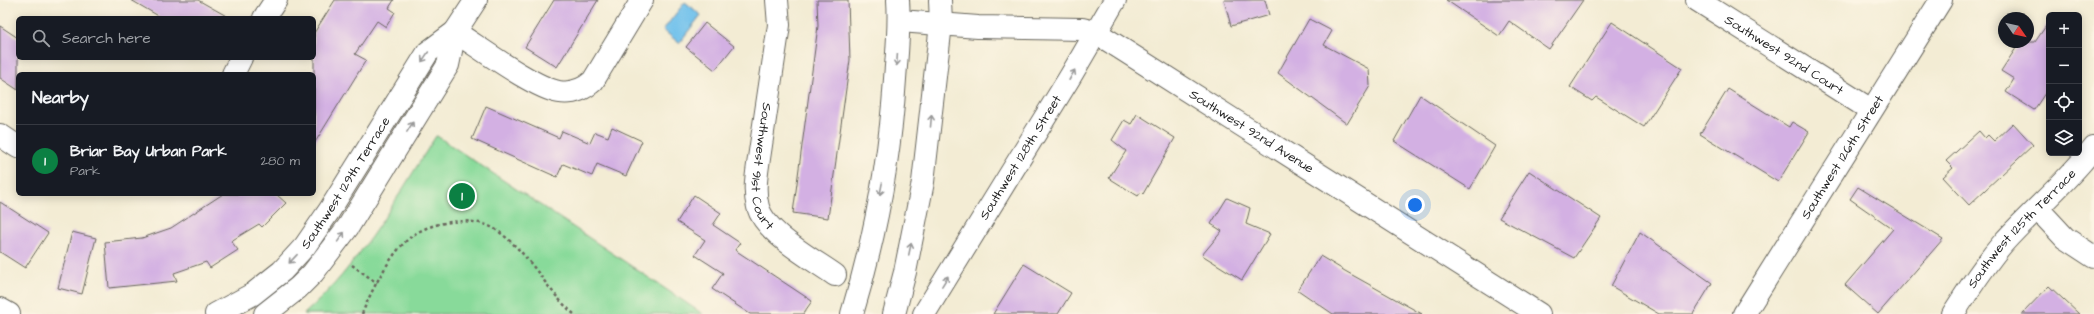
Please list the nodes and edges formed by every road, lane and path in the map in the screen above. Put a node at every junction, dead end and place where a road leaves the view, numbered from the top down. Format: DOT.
graph roads {
  1 [pos="276,0"];
  2 [pos="476,0"];
  3 [pos="642,0"];
  4 [pos="777,0"];
  5 [pos="940,0"];
  6 [pos="1115,0"];
  7 [pos="1697,0"];
  8 [pos="1941,0"];
  9 [pos="899,11"];
  10 [pos="265,16"];
  11 [pos="941,24"];
  12 [pos="455,32"];
  13 [pos="1095,32"];
  14 [pos="240,60"];
  15 [pos="234,72"];
  16 [pos="1871,110"];
  17 [pos="0,135"];
  18 [pos="16,146"];
  19 [pos="2094,147"];
  20 [pos="2038,209"];
  21 [pos="2094,257"];
  22 [pos="352,266"];
  23 [pos="835,275"];
  24 [pos="377,283"];
  25 [pos="0,309"];
  26 [pos="9,314"];
  27 [pos="216,314"];
  28 [pos="265,314"];
  29 [pos="362,314"];
  30 [pos="574,314"];
  31 [pos="852,314"];
  32 [pos="894,314"];
  33 [pos="924,314"];
  34 [pos="1539,314"];
  35 [pos="1744,314"];
  36 [pos="1953,314"];
  1 -- 10 [label="street"];
  2 -- 12 [label="street, Southwest 129th Terrace"];
  3 -- 12 [label="street"];
  4 -- 23 [label="street, Southwest 91st Court"];
  5 -- 11 [label="street"];
  6 -- 13 [label="street, Southwest 128th Street"];
  7 -- 16 [label="street, Southwest 92nd Court"];
  8 -- 16 [label="street, Southwest 126th Street"];
  9 -- 11 [label="street, Southwest 92nd Avenue"];
  9 -- 31 [label="street, one-way"];
  11 -- 13 [label="street, Southwest 92nd Avenue"];
  32 -- 11 [label="street, one-way"];
  12 -- 27 [label="street, Southwest 129th Terrace, one-way"];
  28 -- 12 [label="street, Southwest 129th Terrace, one-way"];
  33 -- 13 [label="street, Southwest 128th Street, one-way"];
  13 -- 34 [label="street, Southwest 92nd Avenue"];
  14 -- 15 [label="street"];
  16 -- 35 [label="street, Southwest 126th Street"];
  17 -- 18 [label="street"];
  19 -- 20 [label="street, Southwest 125th Terrace"];
  20 -- 21 [label="street"];
  20 -- 36 [label="street, Southwest 125th Terrace"];
  22 -- 24 [label="path"];
  24 -- 29 [label="path"];
  24 -- 30 [label="path"];
  25 -- 26 [label="street"];
}
